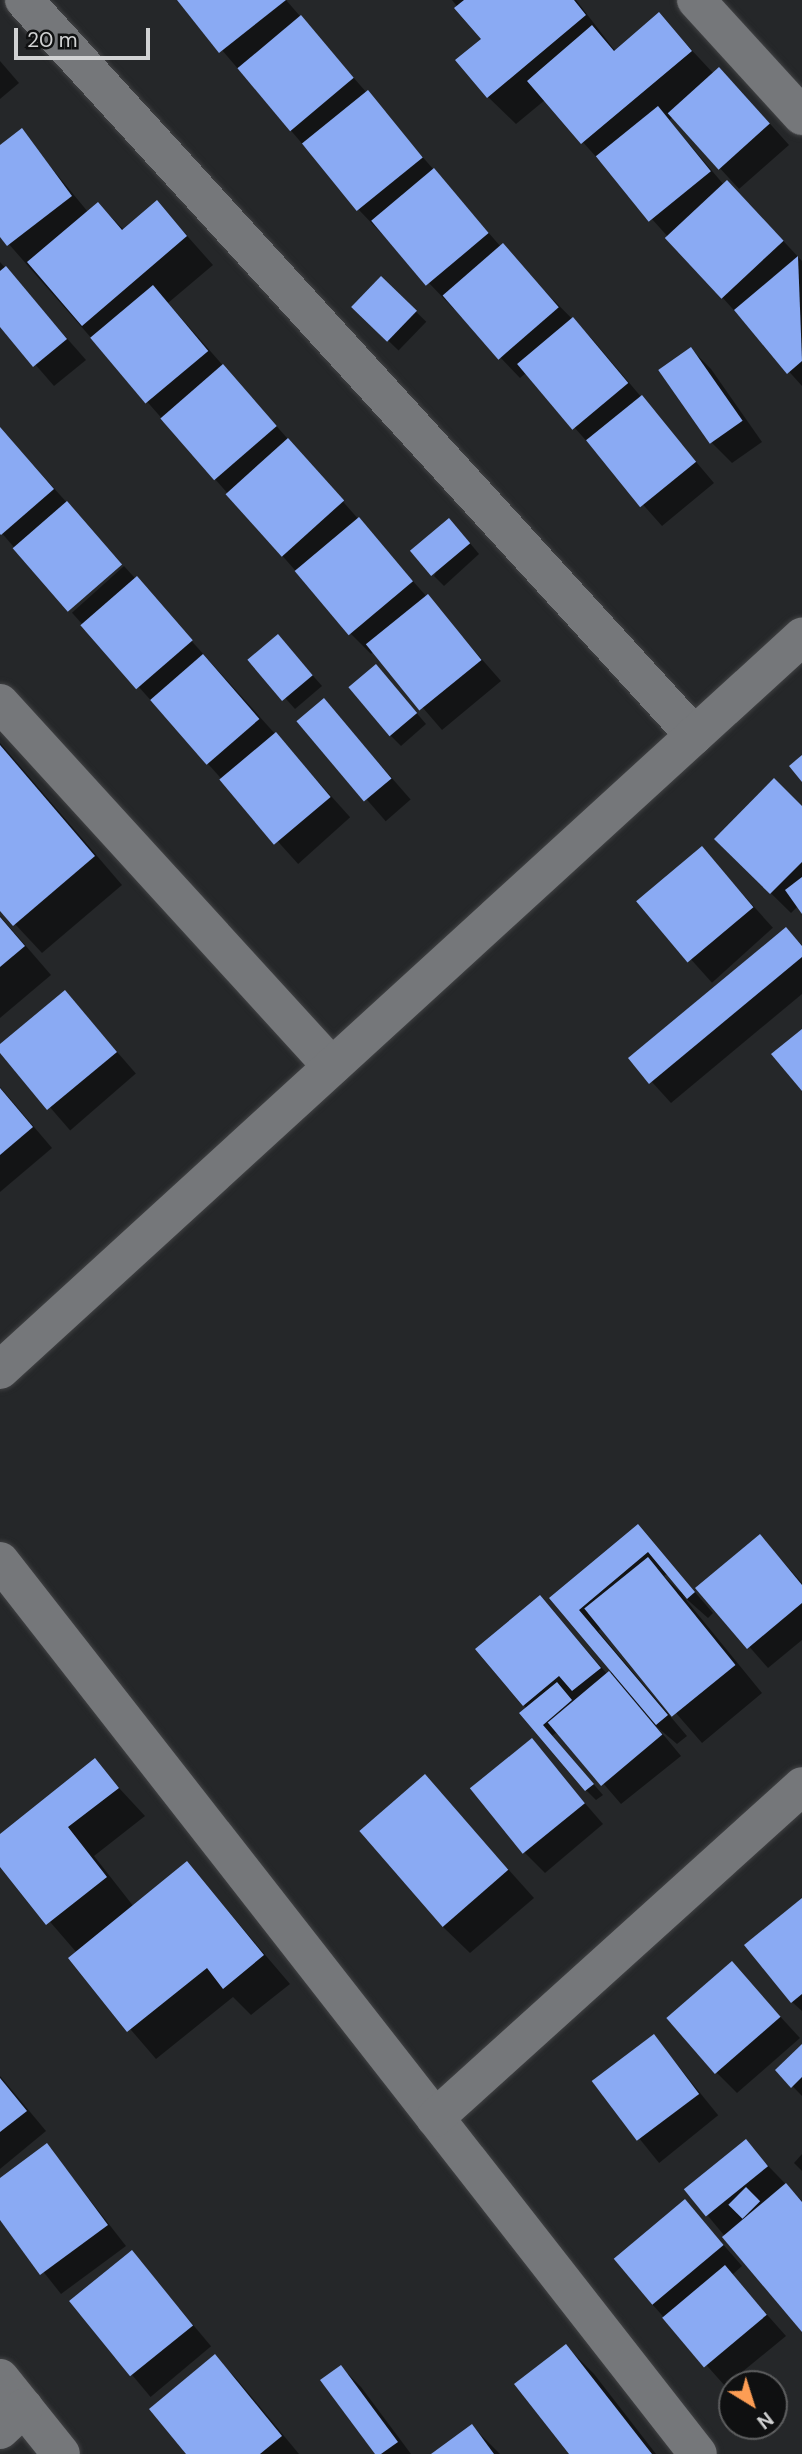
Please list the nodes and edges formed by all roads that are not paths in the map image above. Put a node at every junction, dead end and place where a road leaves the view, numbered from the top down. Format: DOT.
graph roads {
  1 [pos="24,0"];
  2 [pos="717,7"];
  3 [pos="802,116"];
  4 [pos="802,637"];
  5 [pos="0,703"];
  6 [pos="694,735"];
  7 [pos="332,1066"];
  8 [pos="0,1370"];
  9 [pos="0,1561"];
  10 [pos="802,1786"];
  11 [pos="435,2118"];
  12 [pos="0,2378"];
  13 [pos="12,2419"];
  14 [pos="61,2454"];
  15 [pos="698,2454"];
  1 -- 6 [label="street"];
  2 -- 3 [label="street"];
  4 -- 6 [label="street"];
  5 -- 7 [label="street"];
  6 -- 7 [label="street"];
  7 -- 8 [label="street"];
  9 -- 11 [label="street"];
  10 -- 11 [label="street"];
  11 -- 15 [label="street"];
  12 -- 13 [label="street"];
  13 -- 14 [label="street"];
}
